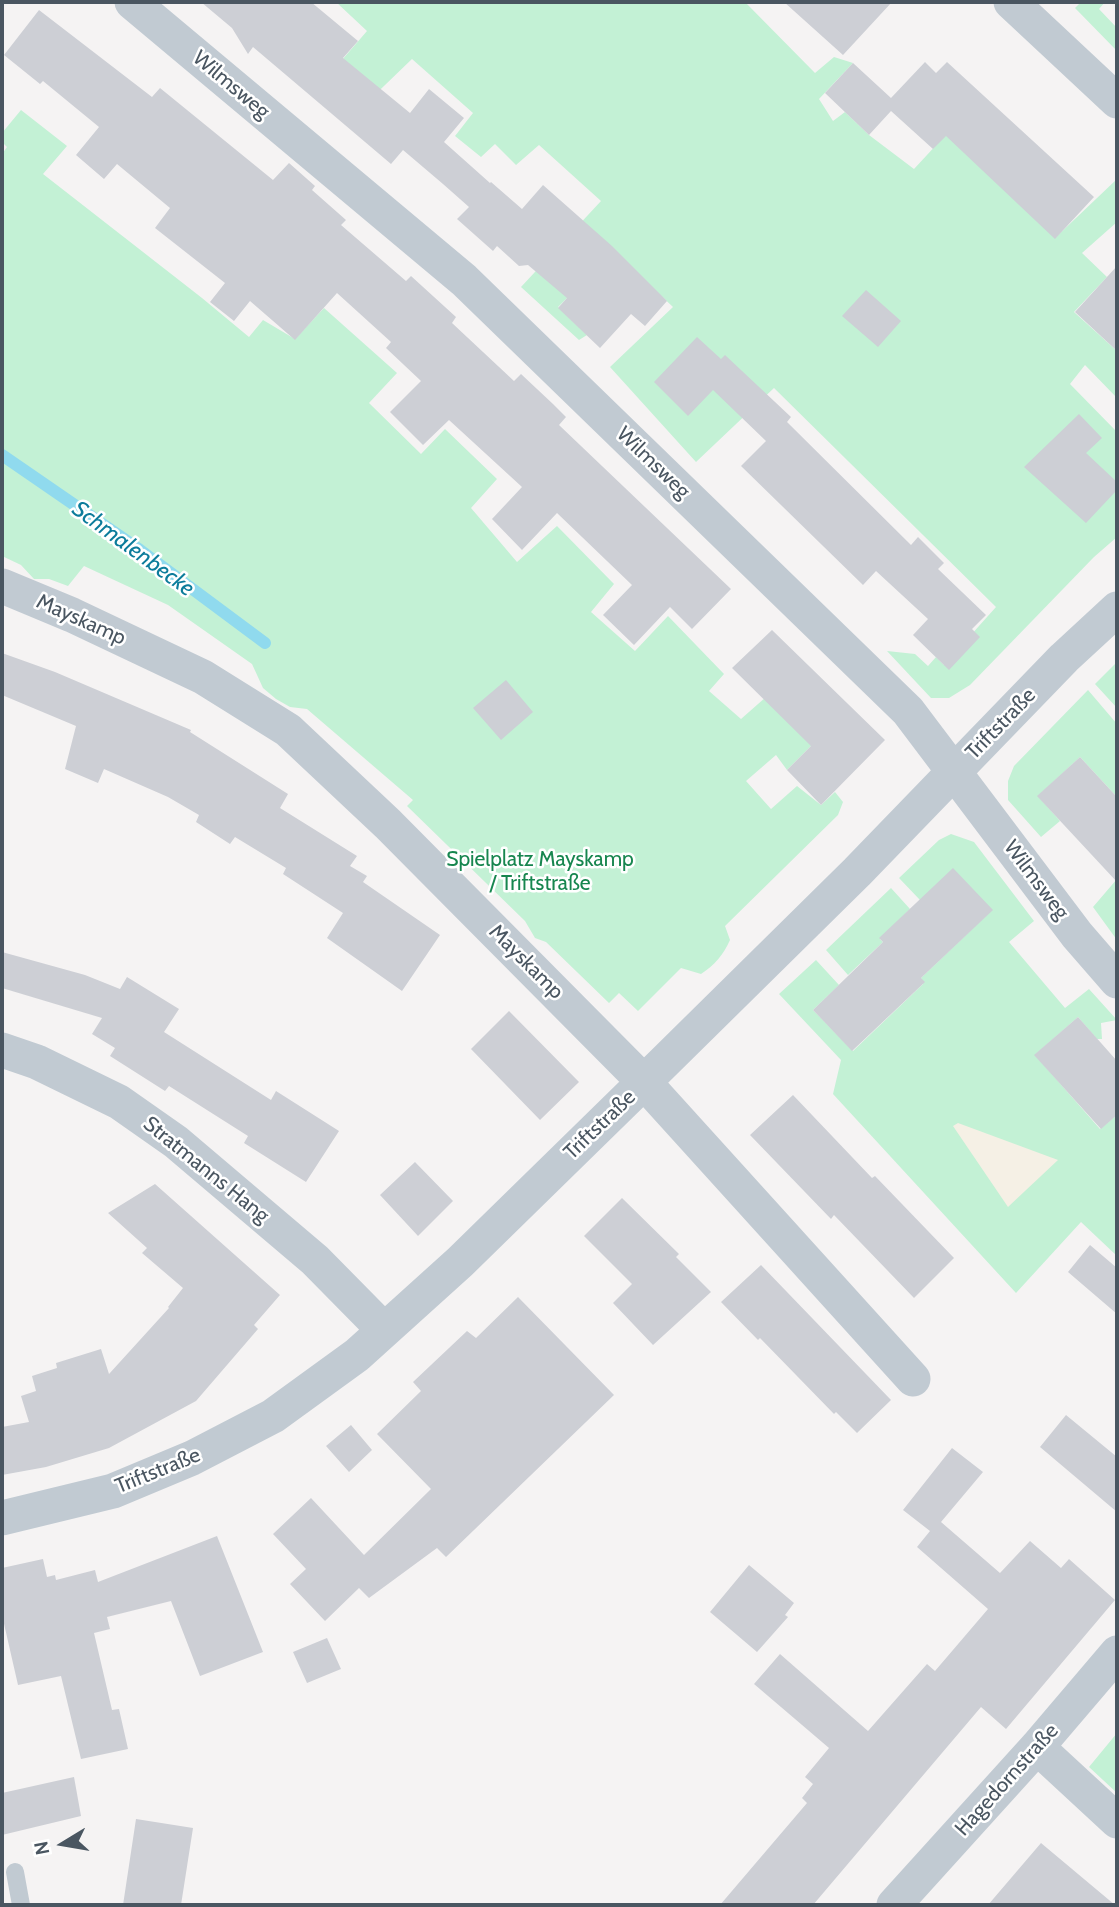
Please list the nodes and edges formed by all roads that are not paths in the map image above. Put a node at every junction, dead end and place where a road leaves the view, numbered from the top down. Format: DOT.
graph roads {
  1 [pos="132,2"];
  2 [pos="1030,8"];
  3 [pos="1117,101"];
  4 [pos="2,586"];
  5 [pos="1117,610"];
  6 [pos="954,772"];
  7 [pos="1117,981"];
  8 [pos="2,1050"];
  9 [pos="644,1082"];
  10 [pos="384,1331"];
  11 [pos="913,1379"];
  12 [pos="2,1518"];
  13 [pos="1117,1653"];
  14 [pos="1037,1747"];
  15 [pos="1117,1821"];
  16 [pos="15,1872"];
  17 [pos="21,1905"];
  18 [pos="894,1905"];
  1 -- 6 [label="street, Wilmsweg"];
  2 -- 3 [label="street"];
  4 -- 9 [label="street, Mayskamp"];
  5 -- 6 [label="street, Triftstraße"];
  6 -- 7 [label="street, Wilmsweg"];
  6 -- 9 [label="street, Triftstraße"];
  8 -- 10 [label="street, Stratmanns Hang"];
  9 -- 10 [label="street, Triftstraße"];
  9 -- 11 [label="street, Mayskamp"];
  10 -- 12 [label="street, Triftstraße"];
  13 -- 14 [label="street, Hagedornstraße"];
  14 -- 15 [label="street"];
  14 -- 18 [label="street, Hagedornstraße"];
  16 -- 17 [label="lane"];
}
